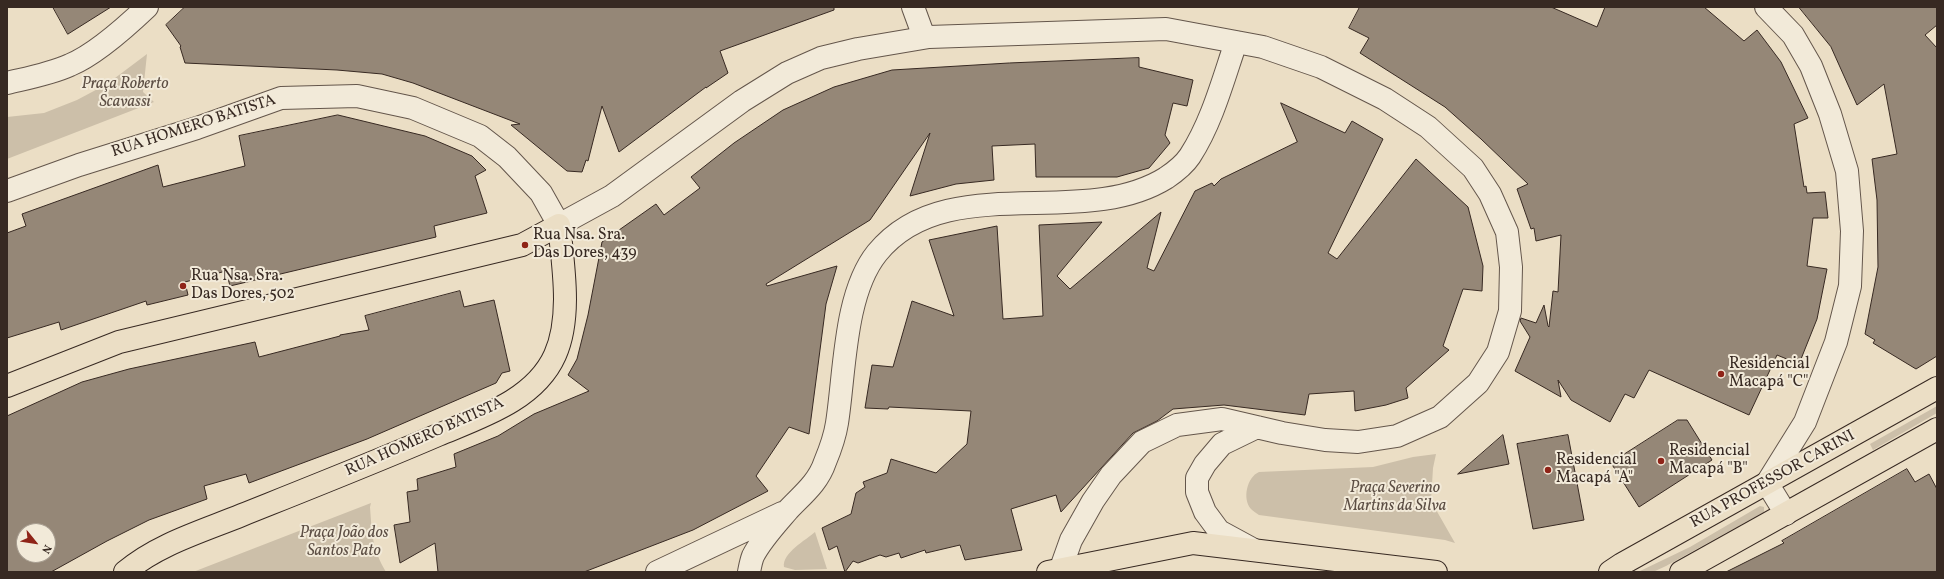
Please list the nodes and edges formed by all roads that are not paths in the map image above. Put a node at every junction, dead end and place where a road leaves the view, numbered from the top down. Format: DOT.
graph roads {
  1 [pos="147,7"];
  2 [pos="913,7"];
  3 [pos="1766,7"];
  4 [pos="924,37"];
  5 [pos="1236,42"];
  6 [pos="7,82"];
  7 [pos="7,191"];
  8 [pos="559,225"];
  9 [pos="7,386"];
  10 [pos="1937,388"];
  11 [pos="1257,427"];
  12 [pos="1937,429"];
  13 [pos="1768,483"];
  14 [pos="788,510"];
  15 [pos="1786,514"];
  16 [pos="1256,551"];
  17 [pos="1055,570"];
  18 [pos="125,572"];
  19 [pos="658,572"];
  20 [pos="749,572"];
  21 [pos="1436,572"];
  22 [pos="1610,572"];
  23 [pos="1681,572"];
  1 -- 6 [label="street"];
  2 -- 4 [label="street"];
  3 -- 13 [label="street"];
  4 -- 5 [label="street"];
  4 -- 8 [label="street"];
  5 -- 11 [label="street"];
  5 -- 14 [label="street"];
  7 -- 8 [label="street, RUA HOMERO BATISTA"];
  8 -- 9 [label="main road"];
  8 -- 18 [label="main road, RUA HOMERO BATISTA"];
  10 -- 13 [label="main road, RUA PROFESSOR CARINI"];
  11 -- 16 [label="street"];
  11 -- 17 [label="street"];
  12 -- 15 [label="main road"];
  13 -- 15 [label="street"];
  13 -- 22 [label="main road, RUA PROFESSOR CARINI"];
  14 -- 19 [label="street"];
  14 -- 20 [label="street"];
  15 -- 23 [label="main road"];
  16 -- 17 [label="main road"];
  16 -- 21 [label="main road"];
}
